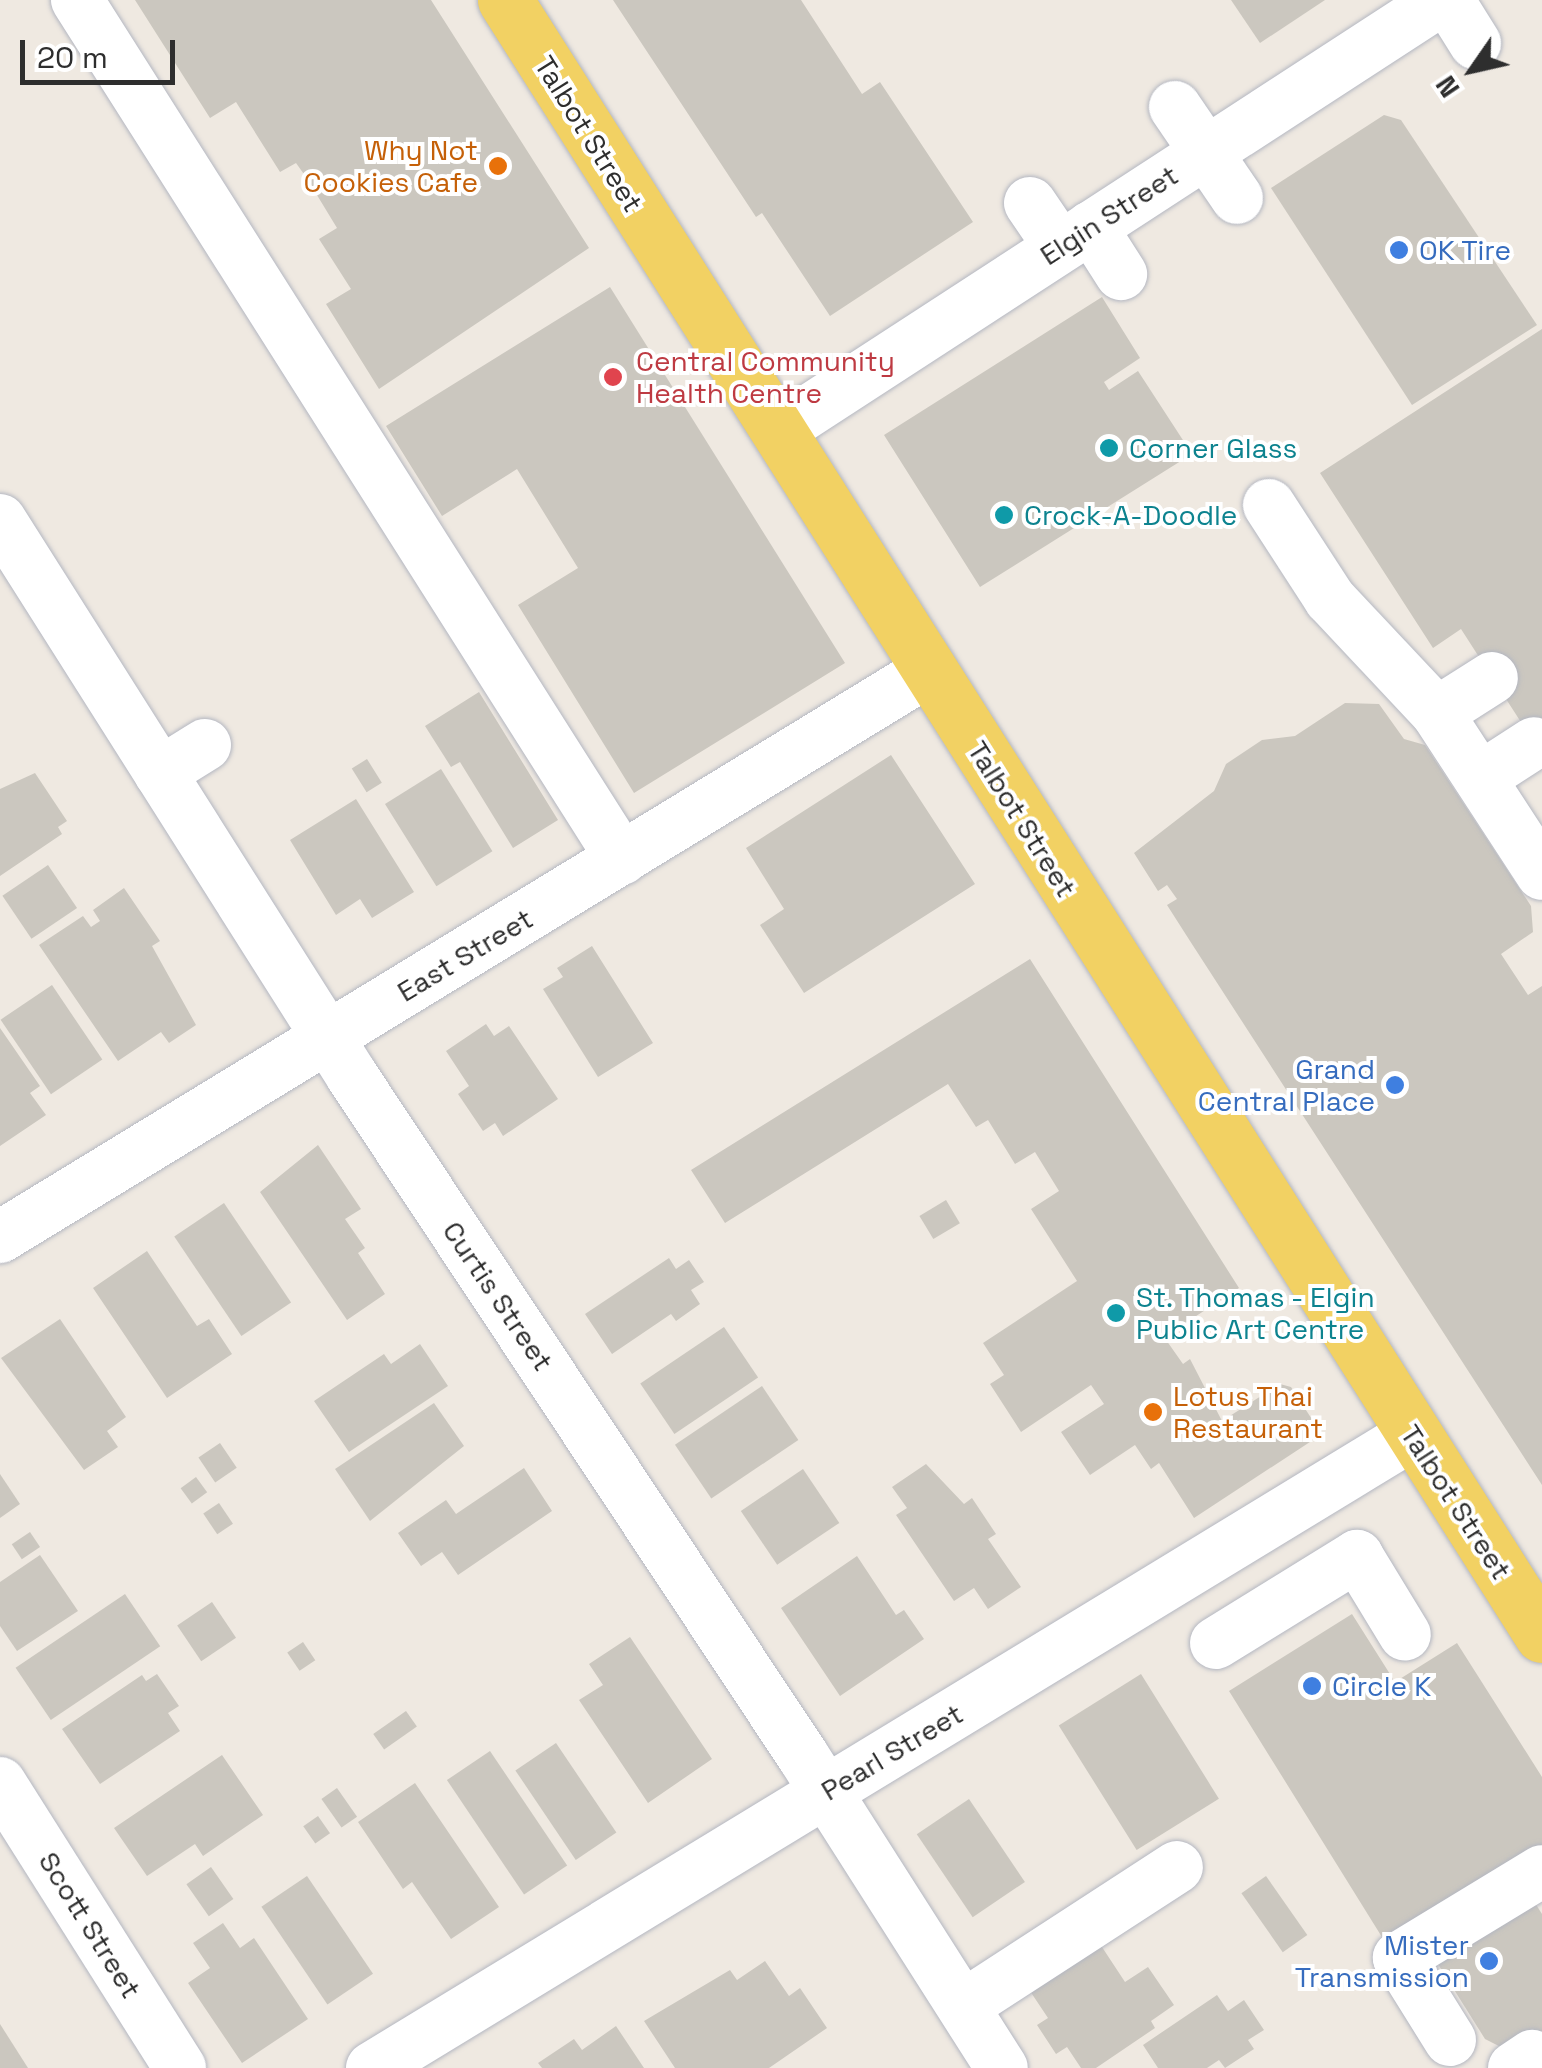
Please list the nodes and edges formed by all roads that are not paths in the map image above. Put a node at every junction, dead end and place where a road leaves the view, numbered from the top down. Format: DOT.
graph roads {
  1 [pos="76,0"];
  2 [pos="505,0"];
  3 [pos="1444,0"];
  4 [pos="1475,44"];
  5 [pos="1176,107"];
  6 [pos="1206,152"];
  7 [pos="1237,198"];
  8 [pos="1030,204"];
  9 [pos="1075,237"];
  10 [pos="1121,274"];
  11 [pos="778,432"];
  12 [pos="1269,505"];
  13 [pos="0,520"];
  14 [pos="928,671"];
  15 [pos="1492,678"];
  16 [pos="1437,713"];
  17 [pos="1534,743"];
  18 [pos="205,745"];
  19 [pos="160,773"];
  20 [pos="1480,778"];
  21 [pos="622,859"];
  22 [pos="1542,874"];
  23 [pos="328,1039"];
  24 [pos="0,1238"];
  25 [pos="1412,1436"];
  26 [pos="1270,1523"];
  27 [pos="1309,1586"];
  28 [pos="1536,1611"];
  29 [pos="1404,1634"];
  30 [pos="1216,1643"];
  31 [pos="0,1783"];
  32 [pos="826,1791"];
  33 [pos="1177,1867"];
  34 [pos="1541,1895"];
  35 [pos="963,2006"];
  36 [pos="1450,2040"];
  37 [pos="180,2068"];
  38 [pos="372,2068"];
  39 [pos="1002,2068"];
  1 -- 21 [label="street"];
  2 -- 11 [label="main road, Talbot Street"];
  3 -- 4 [label="street"];
  3 -- 6 [label="street, Elgin Street"];
  5 -- 6 [label="street"];
  6 -- 7 [label="street"];
  6 -- 9 [label="street, Elgin Street"];
  8 -- 9 [label="street"];
  9 -- 10 [label="street"];
  9 -- 11 [label="street, Elgin Street"];
  11 -- 14 [label="main road, Talbot Street"];
  12 -- 16 [label="street"];
  13 -- 19 [label="street, Curtis Street"];
  14 -- 21 [label="street, East Street"];
  14 -- 25 [label="main road, Talbot Street"];
  15 -- 16 [label="street"];
  16 -- 20 [label="street"];
  17 -- 20 [label="street"];
  18 -- 19 [label="street"];
  19 -- 23 [label="street, Curtis Street"];
  20 -- 22 [label="street"];
  21 -- 23 [label="street, East Street"];
  23 -- 24 [label="street, East Street"];
  23 -- 32 [label="street, Curtis Street"];
  25 -- 26 [label="street, Pearl Street"];
  25 -- 28 [label="main road, Talbot Street"];
  26 -- 27 [label="street"];
  26 -- 32 [label="street, Pearl Street"];
  27 -- 29 [label="street"];
  27 -- 30 [label="street"];
  31 -- 37 [label="street, Scott Street"];
  32 -- 35 [label="street, Curtis Street"];
  32 -- 38 [label="street, Pearl Street"];
  33 -- 35 [label="street"];
  34 -- 36 [label="street"];
  35 -- 39 [label="street, Curtis Street"];
}
